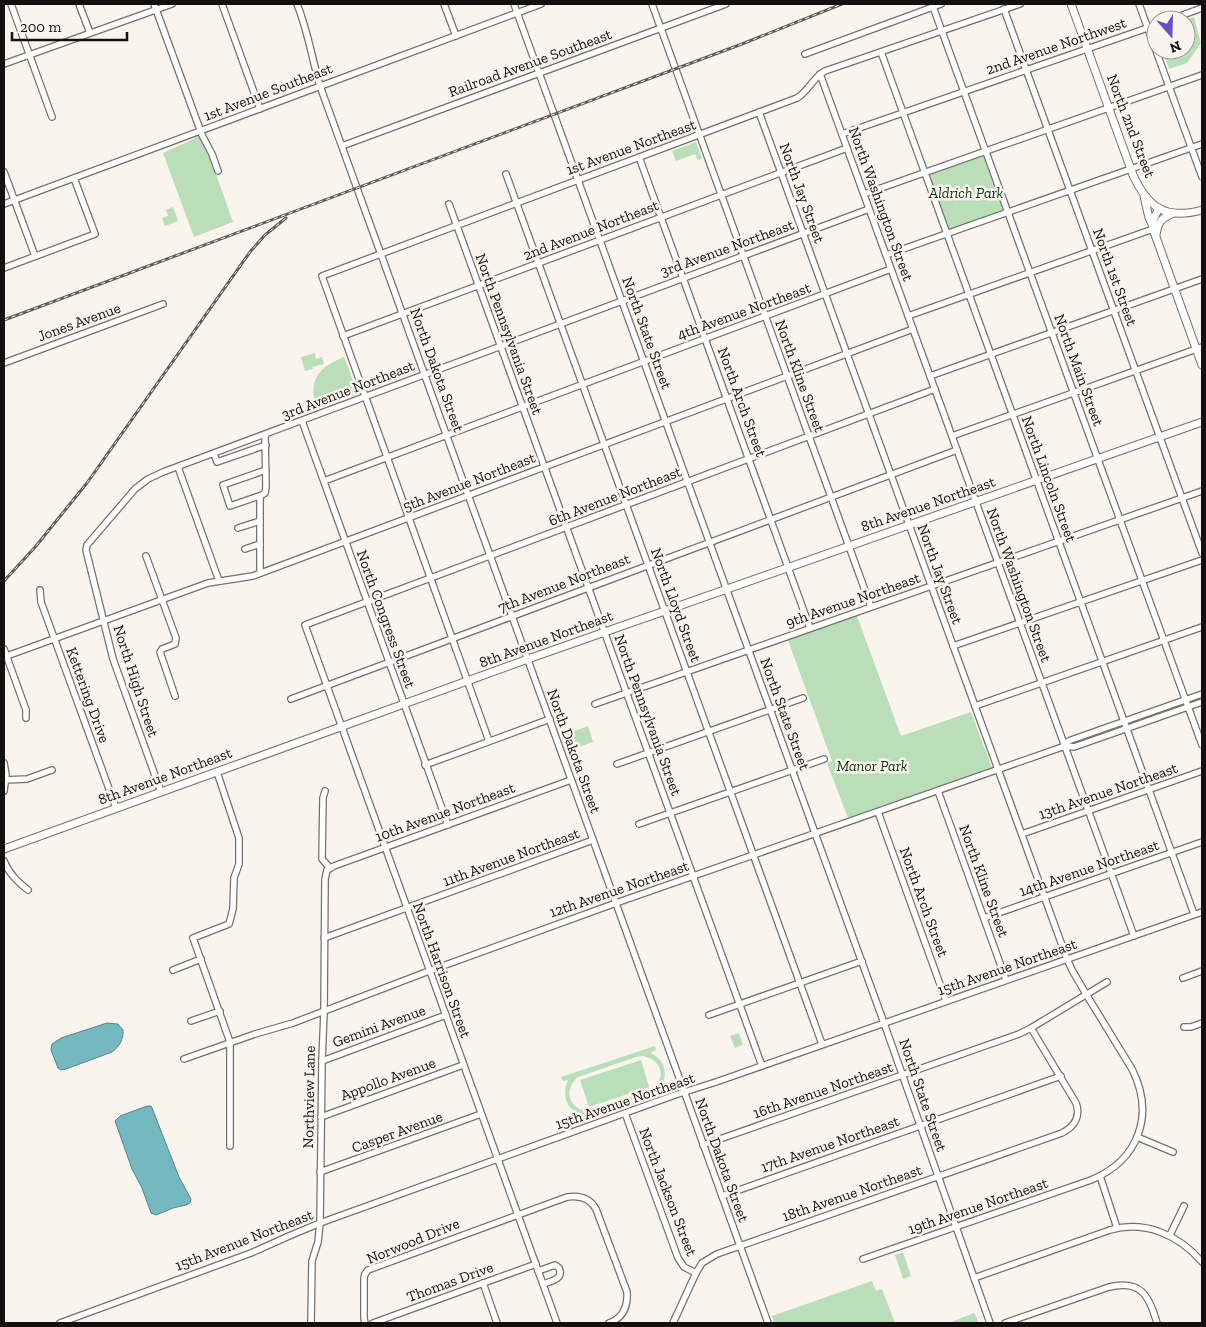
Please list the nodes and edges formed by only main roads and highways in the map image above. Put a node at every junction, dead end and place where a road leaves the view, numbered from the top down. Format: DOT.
graph roads {
  1 [pos="1071,4"];
  2 [pos="1144,196"];
  3 [pos="1159,208"];
  4 [pos="1202,210"];
  5 [pos="1173,213"];
  6 [pos="1153,228"];
  7 [pos="1156,238"];
  8 [pos="1199,348"];
  9 [pos="1202,365"];
  10 [pos="1202,422"];
  11 [pos="4,849"];
  1 -- 2 [label="main road, North 2nd Street"];
  2 -- 3 [label="main road, North 2nd Street"];
  2 -- 6 [label="main road"];
  3 -- 5 [label="main road, North 2nd Street"];
  3 -- 6 [label="main road"];
  4 -- 5 [label="main road"];
  5 -- 7 [label="main road"];
  6 -- 7 [label="main road"];
  7 -- 8 [label="main road"];
  8 -- 9 [label="main road"];
  10 -- 11 [label="main road, 8th Avenue Northeast"];
}
